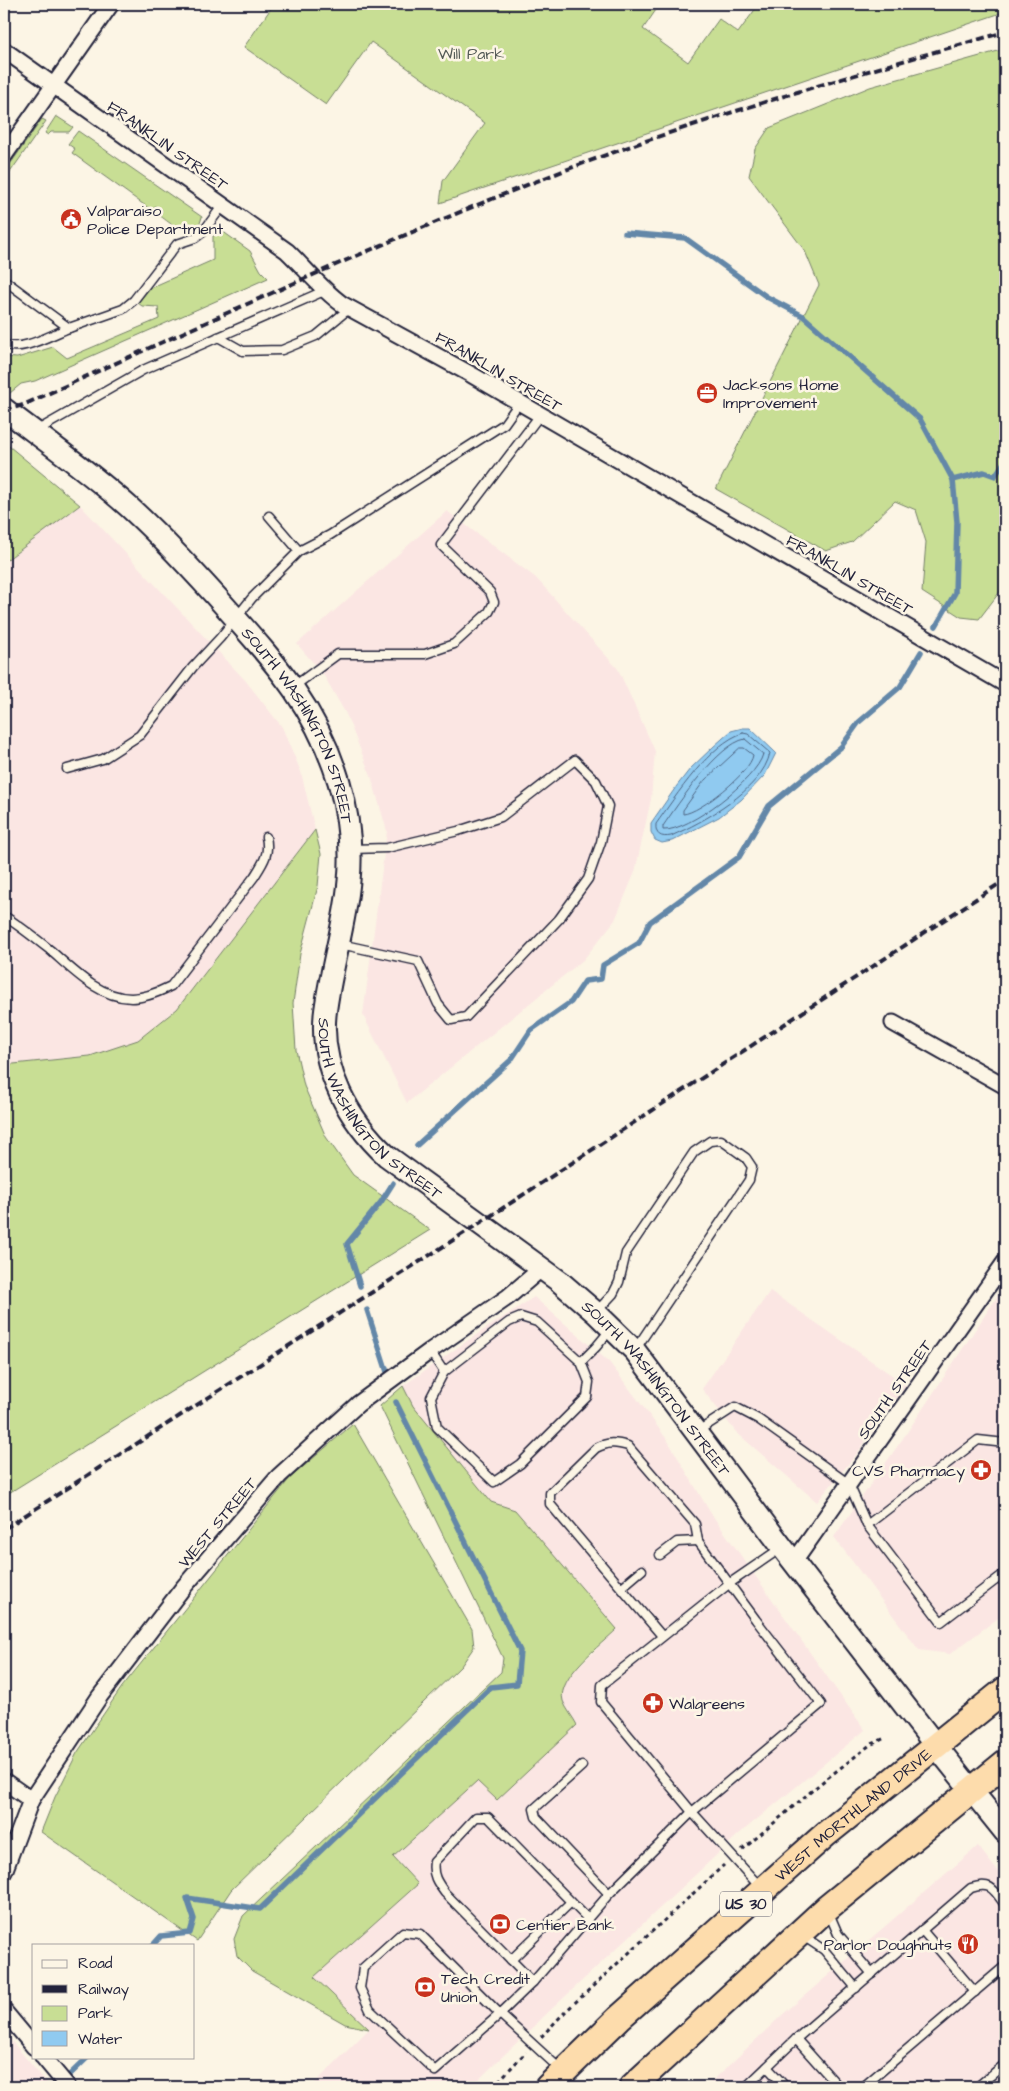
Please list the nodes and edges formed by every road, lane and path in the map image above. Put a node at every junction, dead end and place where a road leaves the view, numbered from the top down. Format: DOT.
graph roads {
  1 [pos="111,4"];
  2 [pos="4,50"];
  3 [pos="54,85"];
  4 [pos="4,156"];
  5 [pos="223,205"];
  6 [pos="4,280"];
  7 [pos="324,291"];
  8 [pos="350,308"];
  9 [pos="69,328"];
  10 [pos="218,337"];
  11 [pos="4,344"];
  12 [pos="519,403"];
  13 [pos="4,409"];
  14 [pos="540,414"];
  15 [pos="34,432"];
  16 [pos="269,516"];
  17 [pos="299,551"];
  18 [pos="236,618"];
  19 [pos="1005,684"];
  20 [pos="293,688"];
  21 [pos="67,769"];
  22 [pos="266,837"];
  23 [pos="350,848"];
  24 [pos="4,916"];
  25 [pos="338,944"];
  26 [pos="893,1023"];
  27 [pos="1005,1086"];
  28 [pos="1005,1262"];
  29 [pos="542,1268"];
  30 [pos="596,1313"];
  31 [pos="612,1328"];
  32 [pos="430,1351"];
  33 [pos="635,1351"];
  34 [pos="581,1362"];
  35 [pos="444,1372"];
  36 [pos="696,1432"];
  37 [pos="1005,1443"];
  38 [pos="849,1484"];
  39 [pos="867,1525"];
  40 [pos="698,1541"];
  41 [pos="788,1554"];
  42 [pos="660,1555"];
  43 [pos="642,1570"];
  44 [pos="1005,1574"];
  45 [pos="730,1583"];
  46 [pos="622,1587"];
  47 [pos="662,1636"];
  48 [pos="1005,1690"];
  49 [pos="885,1738"];
  50 [pos="936,1746"];
  51 [pos="1005,1763"];
  52 [pos="582,1766"];
  53 [pos="4,1781"];
  54 [pos="972,1790"];
  55 [pos="31,1800"];
  56 [pos="692,1812"];
  57 [pos="1005,1832"];
  58 [pos="734,1857"];
  59 [pos="4,1872"];
  60 [pos="763,1889"];
  61 [pos="609,1894"];
  62 [pos="571,1902"];
  63 [pos="1005,1904"];
  64 [pos="827,1908"];
  65 [pos="588,1920"];
  66 [pos="922,1930"];
  67 [pos="799,1934"];
  68 [pos="511,1960"];
  69 [pos="1005,1966"];
  70 [pos="872,1974"];
  71 [pos="532,1982"];
  72 [pos="856,1988"];
  73 [pos="975,1992"];
  74 [pos="4,2010"];
  75 [pos="500,2014"];
  76 [pos="796,2039"];
  77 [pos="534,2044"];
  78 [pos="32,2045"];
  79 [pos="43,2058"];
  80 [pos="1005,2064"];
  81 [pos="767,2067"];
  82 [pos="556,2080"];
  83 [pos="643,2080"];
  84 [pos="68,2087"];
  85 [pos="493,2087"];
  86 [pos="746,2087"];
  87 [pos="786,2087"];
  88 [pos="839,2087"];
  89 [pos="863,2087"];
  90 [pos="977,2087"];
  1 -- 3 [label="street"];
  2 -- 3 [label="street, FRANKLIN STREET"];
  3 -- 4 [label="street"];
  3 -- 5 [label="street, FRANKLIN STREET"];
  5 -- 7 [label="street, FRANKLIN STREET"];
  5 -- 9 [label="lane"];
  6 -- 9 [label="lane"];
  7 -- 8 [label="street, FRANKLIN STREET"];
  7 -- 10 [label="lane"];
  8 -- 10 [label="lane"];
  8 -- 12 [label="street, FRANKLIN STREET"];
  9 -- 11 [label="lane"];
  10 -- 15 [label="lane"];
  12 -- 14 [label="street, FRANKLIN STREET"];
  12 -- 17 [label="lane"];
  13 -- 15 [label="main road, SOUTH WASHINGTON STREET"];
  14 -- 19 [label="street, FRANKLIN STREET"];
  14 -- 20 [label="lane"];
  15 -- 18 [label="main road, SOUTH WASHINGTON STREET"];
  16 -- 17 [label="lane"];
  17 -- 18 [label="lane"];
  18 -- 20 [label="main road, SOUTH WASHINGTON STREET"];
  18 -- 21 [label="lane"];
  20 -- 23 [label="main road, SOUTH WASHINGTON STREET"];
  22 -- 24 [label="lane"];
  23 -- 25 [label="main road, SOUTH WASHINGTON STREET"];
  23 -- 25 [label="lane"];
  25 -- 29 [label="main road, SOUTH WASHINGTON STREET"];
  26 -- 27 [label="street"];
  28 -- 38 [label="street, SOUTH STREET"];
  29 -- 30 [label="main road, SOUTH WASHINGTON STREET"];
  29 -- 32 [label="street, WEST STREET"];
  30 -- 31 [label="main road, SOUTH WASHINGTON STREET"];
  30 -- 33 [label="lane"];
  31 -- 33 [label="main road, SOUTH WASHINGTON STREET"];
  31 -- 34 [label="lane"];
  32 -- 35 [label="lane"];
  32 -- 55 [label="street, WEST STREET"];
  33 -- 36 [label="main road, SOUTH WASHINGTON STREET"];
  34 -- 35 [label="lane"];
  34 -- 35 [label="lane"];
  36 -- 38 [label="lane"];
  36 -- 41 [label="main road, SOUTH WASHINGTON STREET"];
  37 -- 39 [label="lane"];
  38 -- 39 [label="lane"];
  38 -- 41 [label="street, SOUTH STREET"];
  39 -- 44 [label="lane"];
  40 -- 42 [label="lane"];
  40 -- 45 [label="lane"];
  40 -- 46 [label="lane"];
  41 -- 45 [label="lane"];
  41 -- 50 [label="main road, SOUTH WASHINGTON STREET"];
  43 -- 46 [label="lane"];
  45 -- 47 [label="lane"];
  45 -- 56 [label="lane"];
  46 -- 47 [label="lane"];
  47 -- 56 [label="lane"];
  48 -- 50 [label="highway, US 30"];
  49 -- 58 [label="path"];
  50 -- 54 [label="main road, SOUTH WASHINGTON STREET"];
  50 -- 60 [label="highway, WEST MORTHLAND DRIVE / US 30"];
  51 -- 54 [label="highway"];
  52 -- 61 [label="lane"];
  53 -- 55 [label="street"];
  54 -- 57 [label="main road, SOUTH WASHINGTON STREET"];
  54 -- 64 [label="highway"];
  55 -- 59 [label="street, WEST STREET"];
  56 -- 58 [label="lane"];
  56 -- 61 [label="lane"];
  58 -- 60 [label="lane"];
  58 -- 77 [label="path"];
  60 -- 82 [label="highway, WEST MORTHLAND DRIVE / US 30"];
  61 -- 65 [label="lane"];
  62 -- 65 [label="lane"];
  62 -- 68 [label="lane"];
  62 -- 68 [label="lane"];
  63 -- 66 [label="lane"];
  64 -- 67 [label="highway"];
  64 -- 70 [label="lane"];
  65 -- 71 [label="lane"];
  66 -- 70 [label="lane"];
  66 -- 73 [label="lane"];
  67 -- 72 [label="lane"];
  67 -- 83 [label="highway"];
  68 -- 71 [label="lane"];
  69 -- 73 [label="lane"];
  70 -- 72 [label="lane"];
  71 -- 75 [label="lane"];
  72 -- 76 [label="lane"];
  73 -- 89 [label="lane"];
  74 -- 78 [label="street"];
  75 -- 75 [label="lane"];
  75 -- 77 [label="lane"];
  76 -- 81 [label="lane"];
  76 -- 88 [label="lane"];
  77 -- 82 [label="lane"];
  77 -- 85 [label="path"];
  79 -- 84 [label="street"];
  80 -- 90 [label="lane"];
  81 -- 86 [label="lane"];
  81 -- 87 [label="lane"];
}
